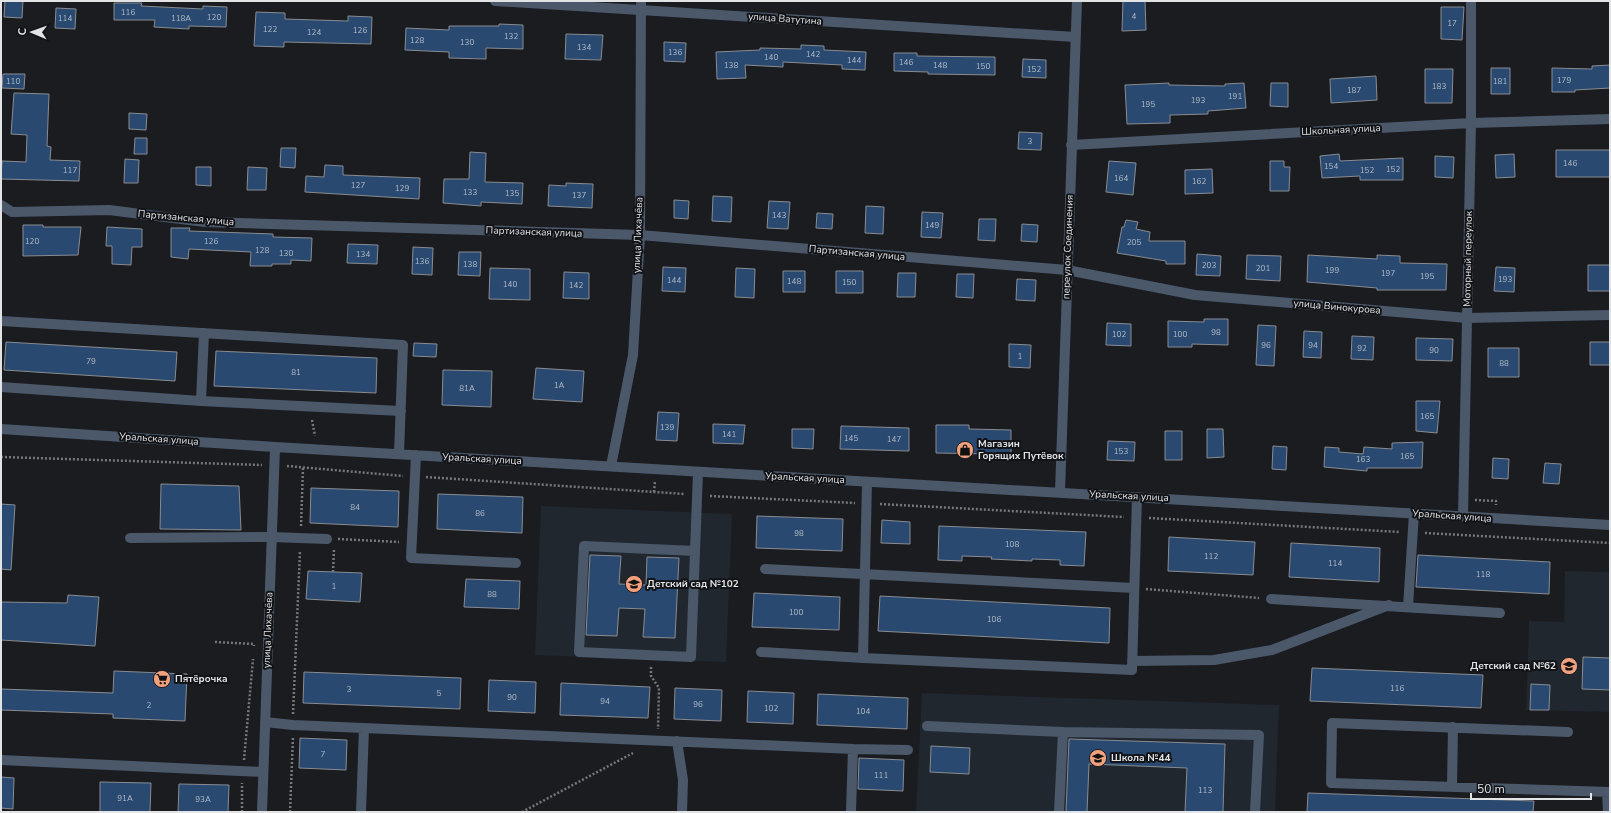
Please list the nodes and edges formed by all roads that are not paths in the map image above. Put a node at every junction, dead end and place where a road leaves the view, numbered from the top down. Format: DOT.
graph roads {
  1 [pos="495,1"];
  2 [pos="1077,1"];
  3 [pos="1471,1"];
  4 [pos="641,5"];
  5 [pos="1075,37"];
  6 [pos="1610,119"];
  7 [pos="1471,123"];
  8 [pos="1071,145"];
  9 [pos="1,205"];
  10 [pos="640,235"];
  11 [pos="1067,270"];
  12 [pos="1610,315"];
  13 [pos="1467,318"];
  14 [pos="1,321"];
  15 [pos="204,333"];
  16 [pos="1,387"];
  17 [pos="201,401"];
  18 [pos="401,411"];
  19 [pos="1,428"];
  20 [pos="275,447"];
  21 [pos="399,454"];
  22 [pos="416,455"];
  23 [pos="611,466"];
  24 [pos="698,472"];
  25 [pos="868,482"];
  26 [pos="1060,492"];
  27 [pos="1137,497"];
  28 [pos="1414,513"];
  29 [pos="1463,516"];
  30 [pos="1610,525"];
  31 [pos="272,537"];
  32 [pos="130,538"];
  33 [pos="327,539"];
  34 [pos="695,551"];
  35 [pos="516,563"];
  36 [pos="765,569"];
  37 [pos="864,573"];
  38 [pos="1134,588"];
  39 [pos="1272,599"];
  40 [pos="1389,606"];
  41 [pos="1408,607"];
  42 [pos="1500,613"];
  43 [pos="761,652"];
  44 [pos="863,658"];
  45 [pos="1132,661"];
  46 [pos="265,722"];
  47 [pos="927,726"];
  48 [pos="1453,727"];
  49 [pos="364,728"];
  50 [pos="1063,732"];
  51 [pos="1568,732"];
  52 [pos="677,741"];
  53 [pos="853,748"];
  54 [pos="908,750"];
  55 [pos="1,760"];
  56 [pos="263,772"];
  57 [pos="1452,786"];
  58 [pos="1609,792"];
  59 [pos="262,812"];
  60 [pos="361,812"];
  61 [pos="682,812"];
  62 [pos="851,812"];
  63 [pos="1059,812"];
  64 [pos="1255,812"];
  65 [pos="1608,812"];
  1 -- 4 [label="street, улица Ватутина"];
  2 -- 5 [label="street, переулок Соединения"];
  3 -- 7 [label="street, Моторный переулок"];
  4 -- 5 [label="street, улица Ватутина"];
  4 -- 10 [label="street, улица Лихачёва"];
  5 -- 8 [label="street, переулок Соединения"];
  6 -- 7 [label="street, Школьная улица"];
  7 -- 8 [label="street, Школьная улица"];
  7 -- 13 [label="street, Моторный переулок"];
  8 -- 11 [label="street, переулок Соединения"];
  9 -- 10 [label="street, Партизанская улица"];
  10 -- 11 [label="street, Партизанская улица"];
  10 -- 23 [label="street, улица Лихачёва"];
  11 -- 13 [label="street, улица Винокурова"];
  11 -- 26 [label="street, переулок Соединения"];
  12 -- 13 [label="street, улица Винокурова"];
  13 -- 29 [label="street, Моторный переулок"];
  14 -- 15 [label="street"];
  15 -- 17 [label="street"];
  15 -- 18 [label="street"];
  16 -- 17 [label="street"];
  17 -- 18 [label="street"];
  18 -- 21 [label="street"];
  19 -- 20 [label="street, Уральская улица"];
  20 -- 21 [label="street, Уральская улица"];
  20 -- 31 [label="street, улица Лихачёва"];
  21 -- 22 [label="street, Уральская улица"];
  22 -- 23 [label="street, Уральская улица"];
  22 -- 35 [label="street"];
  23 -- 24 [label="street, Уральская улица"];
  24 -- 25 [label="street, Уральская улица"];
  24 -- 34 [label="street"];
  25 -- 26 [label="street, Уральская улица"];
  25 -- 37 [label="street"];
  26 -- 27 [label="street, Уральская улица"];
  27 -- 28 [label="street, Уральская улица"];
  27 -- 38 [label="street"];
  28 -- 29 [label="street, Уральская улица"];
  28 -- 41 [label="street"];
  29 -- 30 [label="street, Уральская улица"];
  31 -- 32 [label="street"];
  31 -- 33 [label="street"];
  31 -- 46 [label="street, улица Лихачёва"];
  34 -- 34 [label="street"];
  36 -- 37 [label="street"];
  37 -- 38 [label="street"];
  37 -- 44 [label="street"];
  38 -- 45 [label="street"];
  39 -- 40 [label="street"];
  40 -- 41 [label="street"];
  40 -- 45 [label="street"];
  41 -- 42 [label="street"];
  43 -- 44 [label="street"];
  44 -- 45 [label="street"];
  46 -- 49 [label="street"];
  46 -- 56 [label="street, улица Лихачёва"];
  47 -- 50 [label="street"];
  48 -- 51 [label="street"];
  48 -- 57 [label="street"];
  48 -- 57 [label="street"];
  49 -- 52 [label="street"];
  49 -- 60 [label="street"];
  50 -- 63 [label="street"];
  50 -- 64 [label="street"];
  52 -- 53 [label="street"];
  52 -- 61 [label="street"];
  53 -- 54 [label="street"];
  53 -- 62 [label="street"];
  55 -- 56 [label="street"];
  56 -- 59 [label="street, улица Лихачёва"];
  57 -- 58 [label="street"];
  58 -- 65 [label="street"];
}
